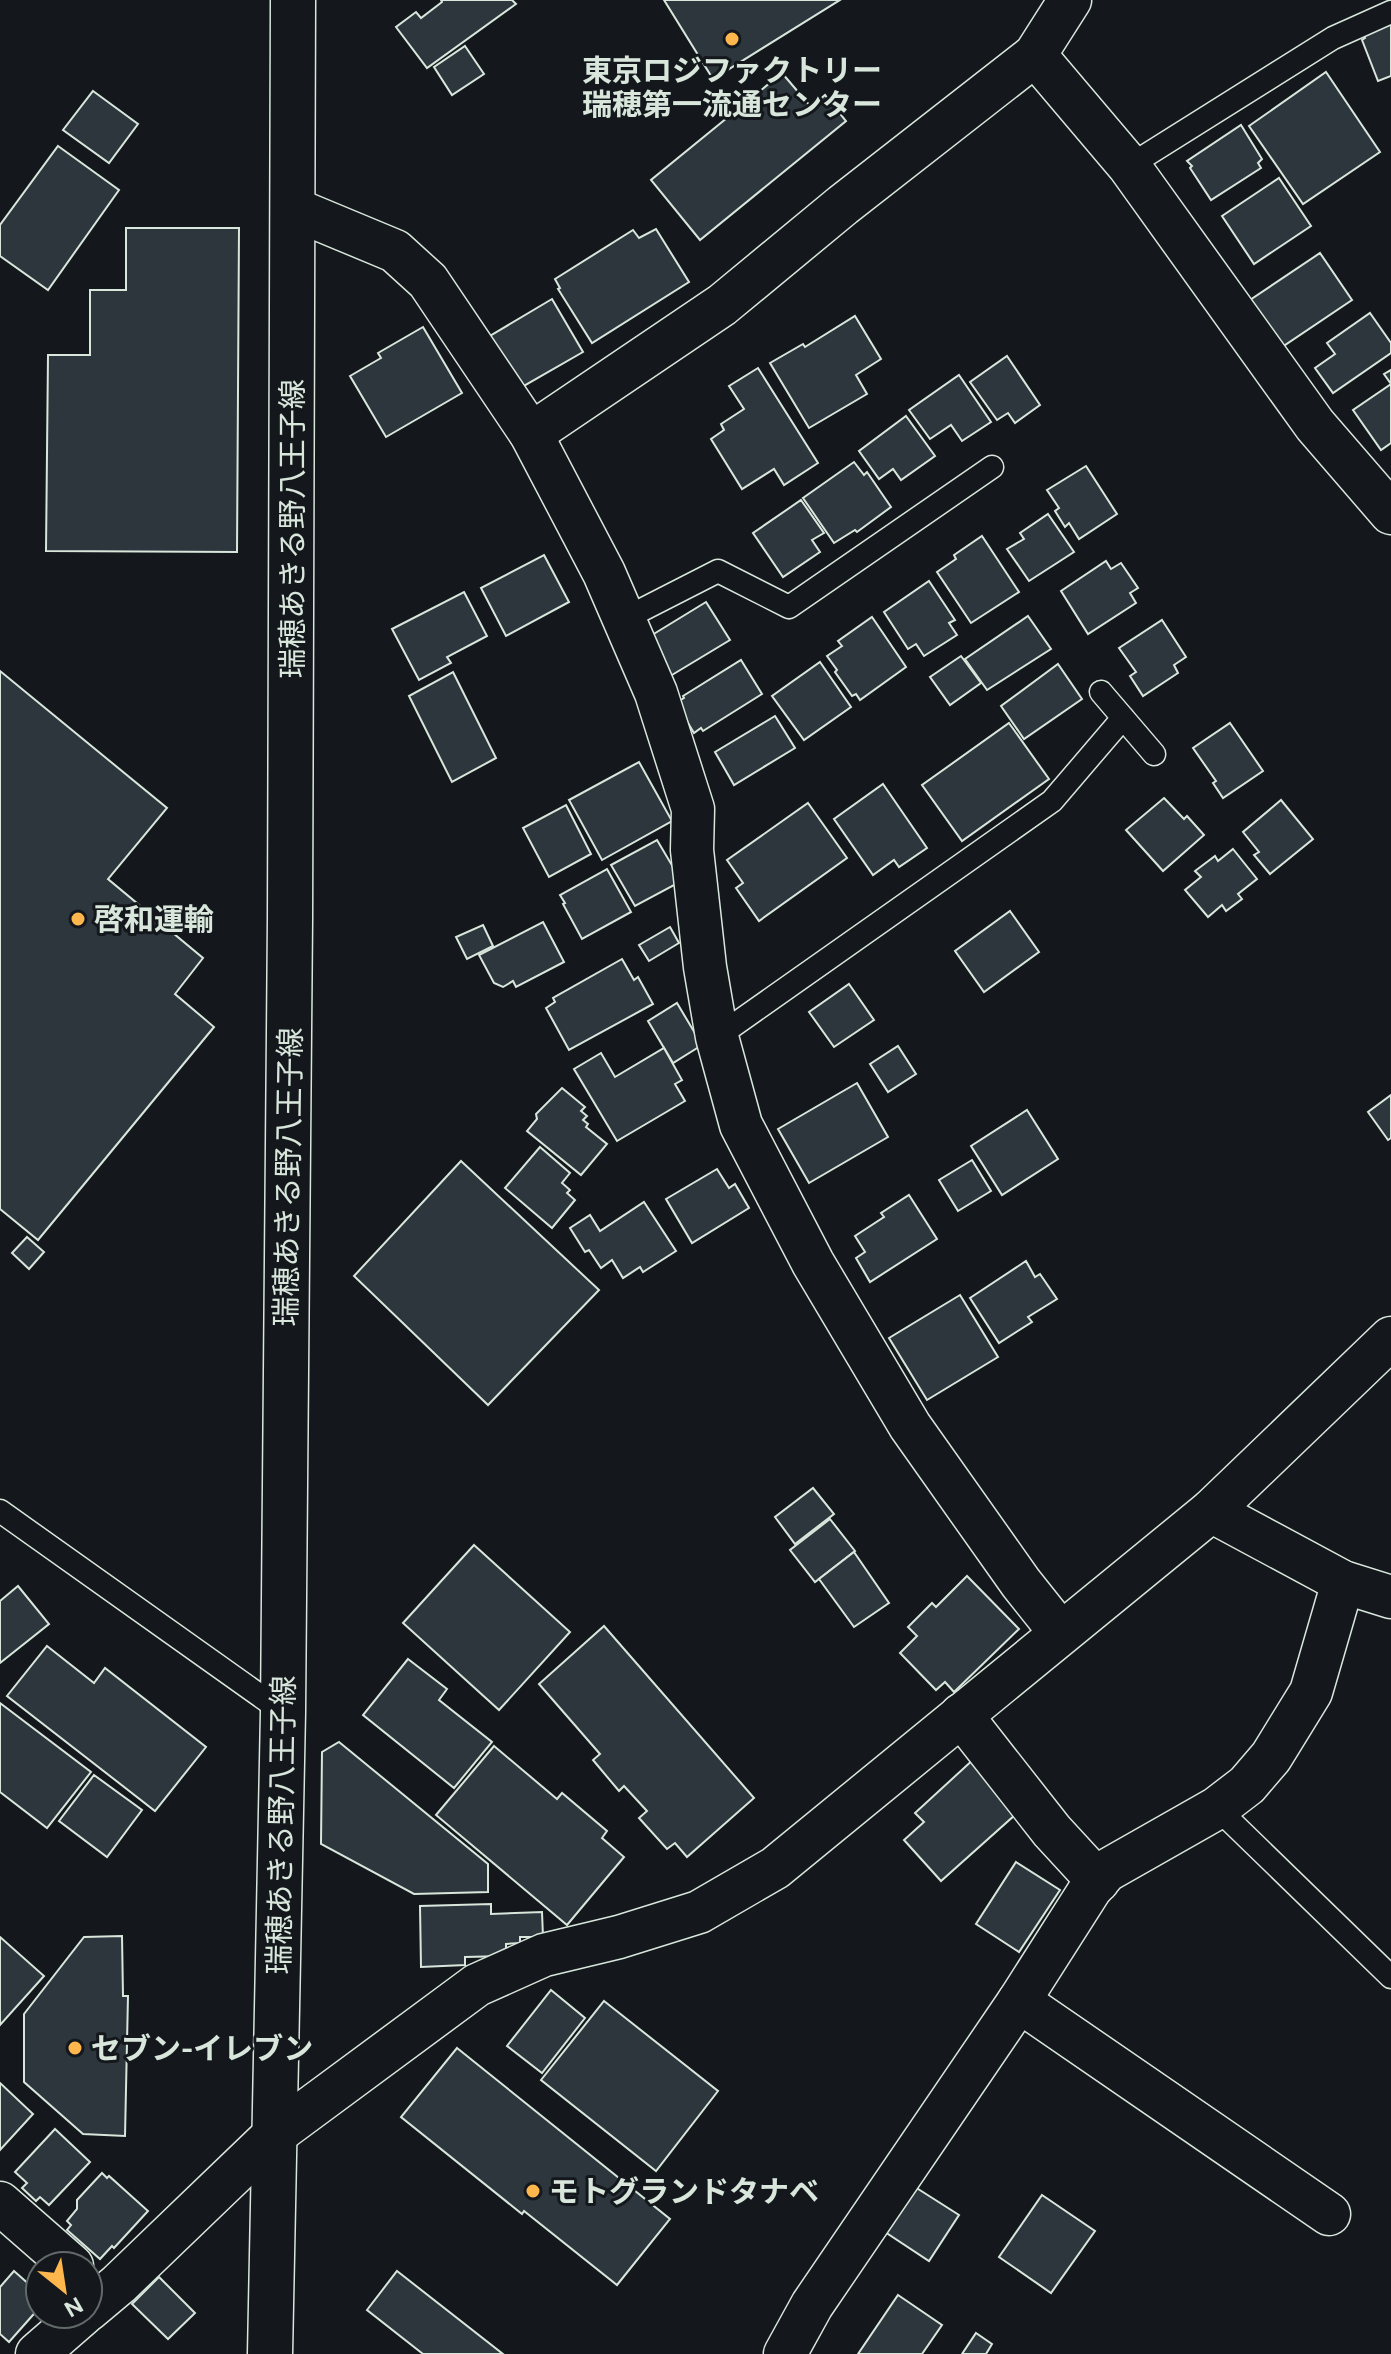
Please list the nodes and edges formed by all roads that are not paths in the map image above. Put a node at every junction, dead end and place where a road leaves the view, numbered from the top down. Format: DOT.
graph roads {
  1 [pos="293,0"];
  2 [pos="1070,0"];
  3 [pos="1391,12"];
  4 [pos="1035,55"];
  5 [pos="1129,166"];
  6 [pos="294,209"];
  7 [pos="531,434"];
  8 [pos="992,467"];
  9 [pos="1391,513"];
  10 [pos="624,619"];
  11 [pos="1101,692"];
  12 [pos="1123,718"];
  13 [pos="1154,754"];
  14 [pos="717,1037"];
  15 [pos="1391,1338"];
  16 [pos="0,1511"];
  17 [pos="1211,1511"];
  18 [pos="1343,1582"];
  19 [pos="1391,1597"];
  20 [pos="1060,1632"];
  21 [pos="283,1712"];
  22 [pos="961,1715"];
  23 [pos="1217,1808"];
  24 [pos="1098,1881"];
  25 [pos="1391,1977"];
  26 [pos="1019,2001"];
  27 [pos="274,2135"];
  28 [pos="0,2203"];
  29 [pos="1329,2214"];
  30 [pos="54,2250"];
  31 [pos="104,2288"];
  32 [pos="61,2330"];
  33 [pos="37,2354"];
  34 [pos="270,2354"];
  35 [pos="785,2354"];
  1 -- 6 [label="main road, 瑞穂あきる野八王子線"];
  2 -- 4 [label="street"];
  3 -- 5 [label="lane"];
  4 -- 5 [label="street"];
  4 -- 7 [label="street"];
  5 -- 9 [label="street"];
  6 -- 7 [label="street"];
  6 -- 21 [label="main road, 瑞穂あきる野八王子線"];
  7 -- 10 [label="street"];
  8 -- 10 [label="lane"];
  10 -- 14 [label="street"];
  11 -- 12 [label="lane"];
  12 -- 13 [label="lane"];
  12 -- 14 [label="lane"];
  14 -- 20 [label="street"];
  15 -- 17 [label="street"];
  16 -- 21 [label="lane"];
  17 -- 18 [label="street"];
  17 -- 20 [label="street"];
  18 -- 19 [label="street"];
  18 -- 23 [label="street"];
  20 -- 22 [label="street"];
  21 -- 27 [label="main road, 瑞穂あきる野八王子線"];
  22 -- 24 [label="street"];
  22 -- 27 [label="street"];
  23 -- 24 [label="street"];
  23 -- 25 [label="lane"];
  24 -- 26 [label="street"];
  26 -- 29 [label="street"];
  26 -- 35 [label="street"];
  27 -- 31 [label="street"];
  27 -- 34 [label="main road, 瑞穂あきる野八王子線"];
  28 -- 30 [label="street"];
  32 -- 33 [label="street"];
}
